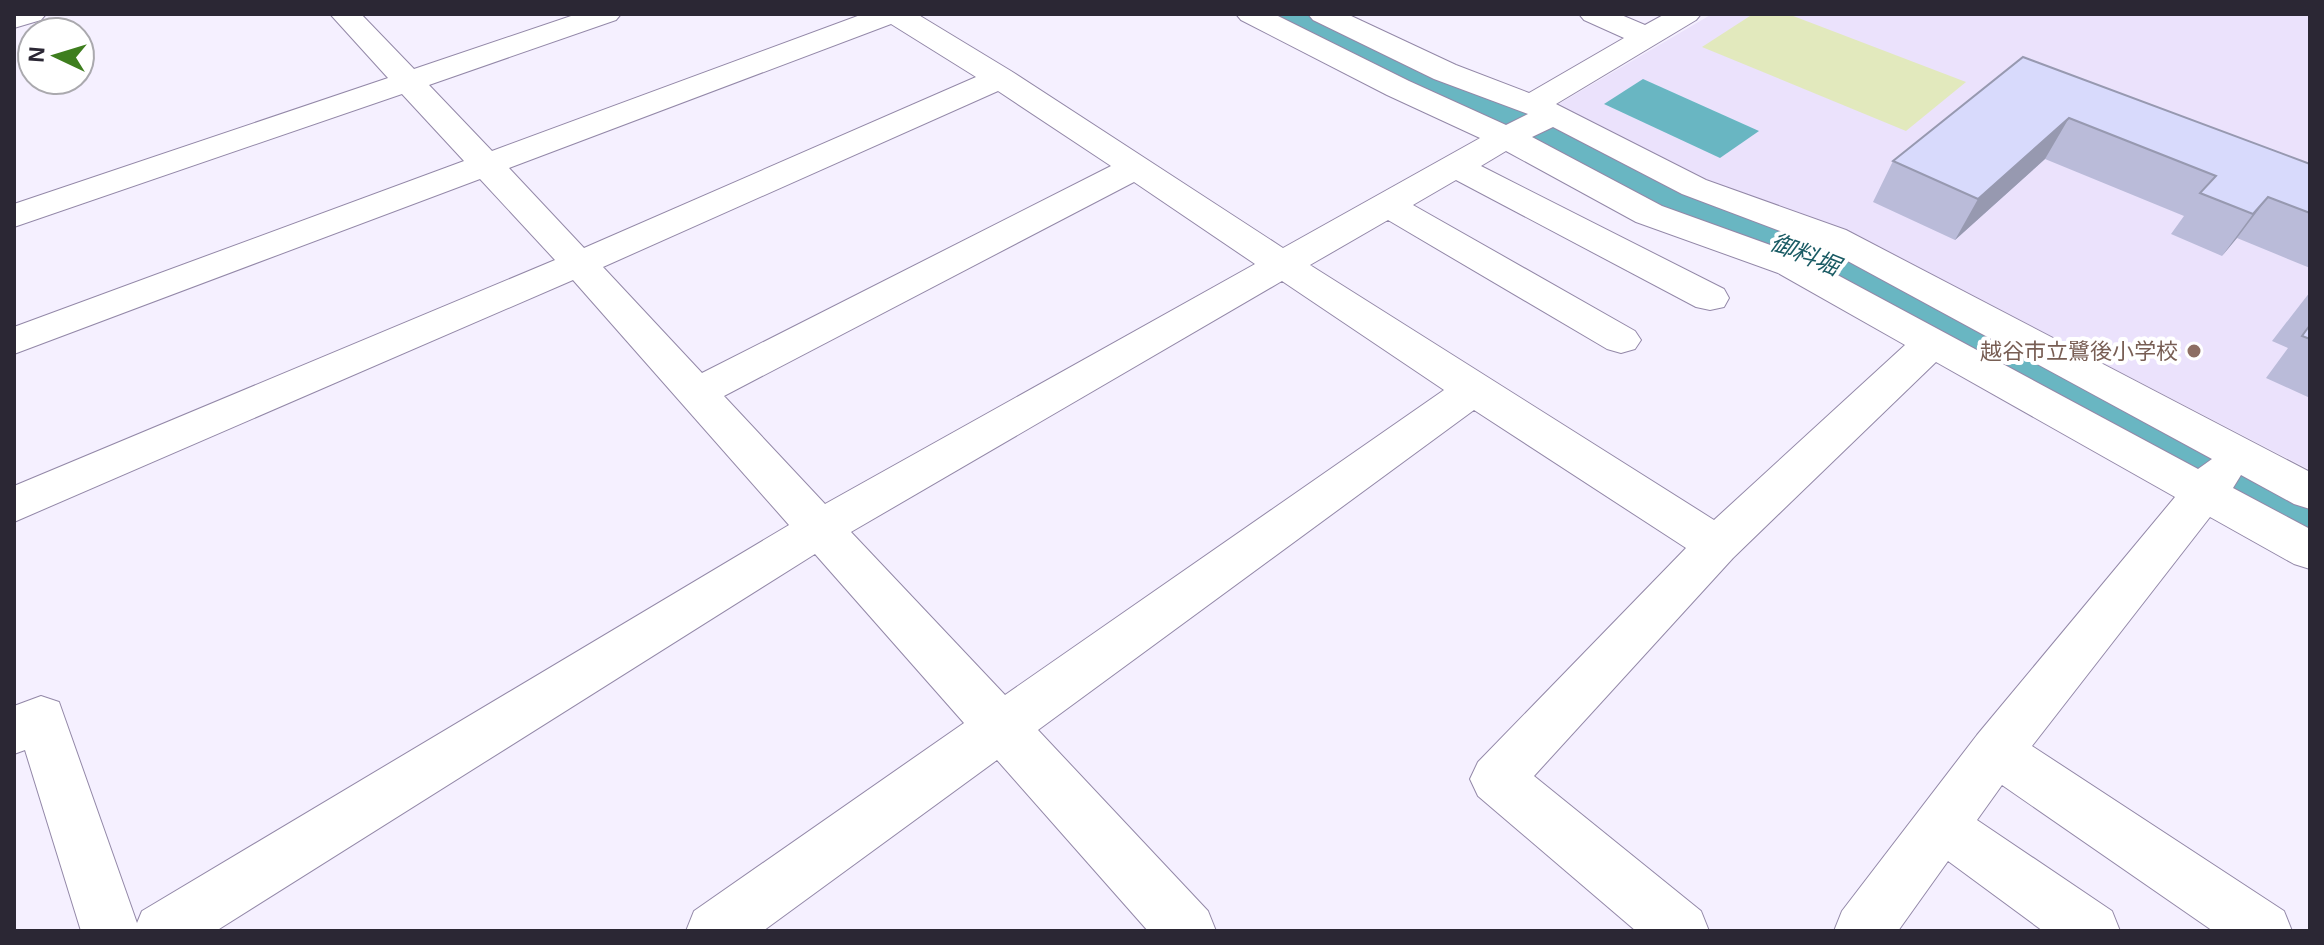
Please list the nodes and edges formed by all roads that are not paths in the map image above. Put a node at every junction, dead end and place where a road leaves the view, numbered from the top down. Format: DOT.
graph roads {
  1 [pos="31,14"];
  2 [pos="345,14"];
  3 [pos="606,14"];
  4 [pos="893,14"];
  5 [pos="1251,14"];
  6 [pos="1323,14"];
  7 [pos="1594,14"];
  8 [pos="1686,14"];
  9 [pos="14,19"];
  10 [pos="1647,37"];
  11 [pos="1000,78"];
  12 [pos="407,81"];
  13 [pos="1527,123"];
  14 [pos="487,165"];
  15 [pos="1455,166"];
  16 [pos="1136,167"];
  17 [pos="1388,205"];
  18 [pos="14,216"];
  19 [pos="579,264"];
  20 [pos="1283,265"];
  21 [pos="1710,298"];
  22 [pos="1621,340"];
  23 [pos="14,341"];
  24 [pos="1931,344"];
  25 [pos="1473,390"];
  26 [pos="696,393"];
  27 [pos="2220,474"];
  28 [pos="2310,492"];
  29 [pos="14,505"];
  30 [pos="820,528"];
  31 [pos="1717,545"];
  32 [pos="2310,551"];
  33 [pos="1002,725"];
  34 [pos="14,731"];
  35 [pos="1996,751"];
  36 [pos="1965,841"];
  37 [pos="110,931"];
  38 [pos="163,931"];
  39 [pos="715,931"];
  40 [pos="1187,931"];
  41 [pos="1680,931"];
  42 [pos="1863,931"];
  43 [pos="2091,931"];
  44 [pos="2263,931"];
  1 -- 9 [label="street"];
  2 -- 12 [label="street"];
  3 -- 12 [label="street"];
  4 -- 11 [label="street"];
  4 -- 14 [label="street"];
  5 -- 13 [label="street"];
  6 -- 13 [label="street"];
  7 -- 10 [label="street"];
  8 -- 10 [label="street"];
  10 -- 13 [label="street"];
  11 -- 16 [label="street"];
  11 -- 19 [label="street"];
  12 -- 14 [label="street"];
  12 -- 18 [label="street"];
  13 -- 15 [label="street"];
  13 -- 24 [label="street"];
  13 -- 27 [label="street"];
  14 -- 19 [label="street"];
  14 -- 23 [label="street"];
  15 -- 17 [label="street"];
  15 -- 21 [label="street"];
  16 -- 20 [label="street"];
  16 -- 26 [label="street"];
  17 -- 20 [label="street"];
  17 -- 22 [label="street"];
  19 -- 26 [label="street"];
  19 -- 29 [label="street"];
  20 -- 25 [label="street"];
  20 -- 30 [label="street"];
  24 -- 27 [label="street"];
  24 -- 31 [label="street"];
  25 -- 31 [label="street"];
  25 -- 33 [label="street"];
  26 -- 30 [label="street"];
  27 -- 28 [label="street"];
  27 -- 32 [label="street"];
  27 -- 35 [label="street"];
  30 -- 33 [label="street"];
  30 -- 38 [label="street"];
  31 -- 41 [label="street"];
  33 -- 39 [label="street"];
  33 -- 40 [label="street"];
  34 -- 37 [label="street"];
  35 -- 42 [label="street"];
  35 -- 44 [label="street"];
  36 -- 43 [label="street"];
}
